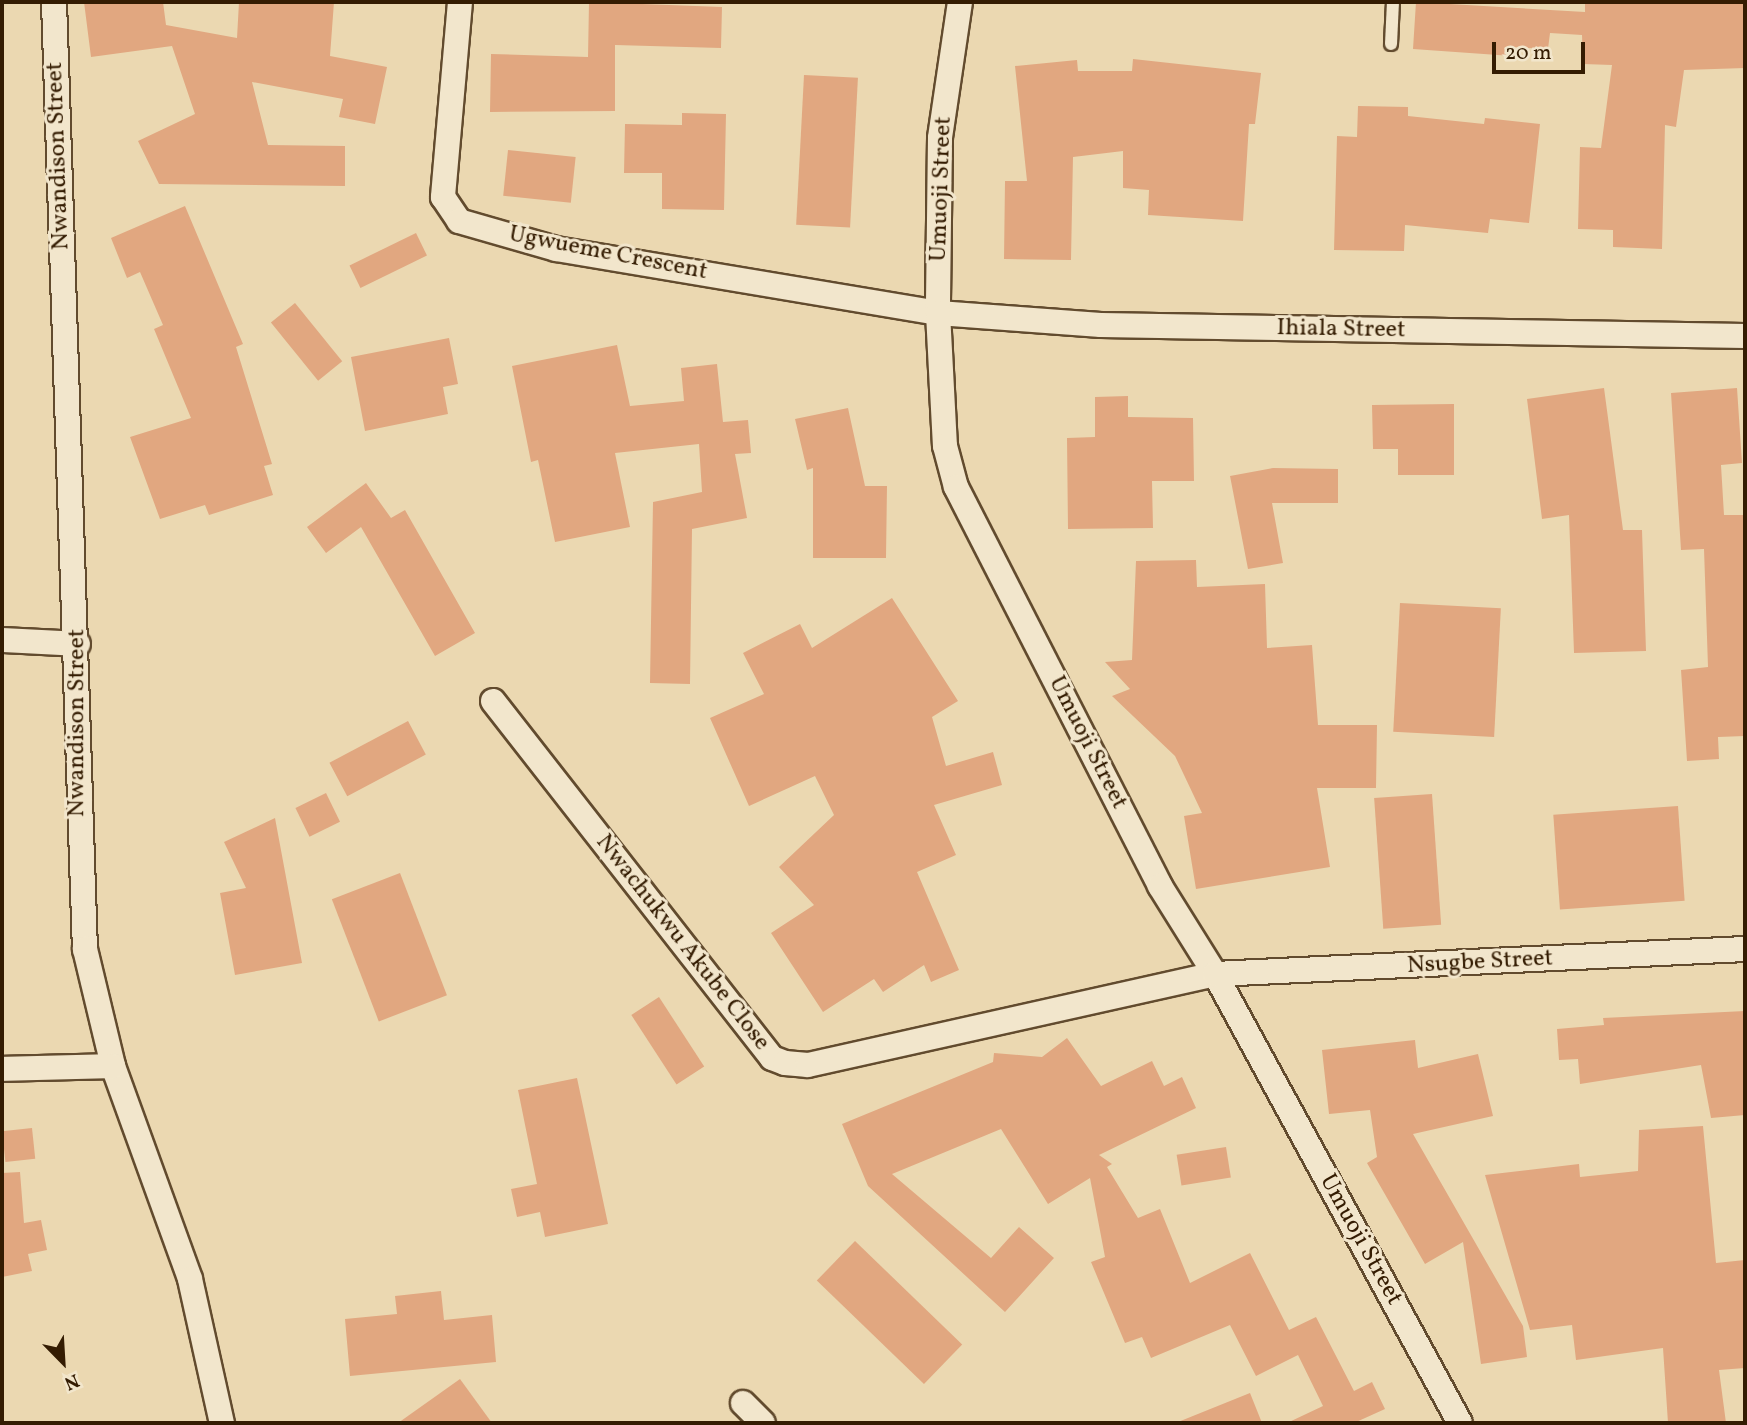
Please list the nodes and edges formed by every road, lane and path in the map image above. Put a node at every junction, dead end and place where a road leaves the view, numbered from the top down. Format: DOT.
graph roads {
  1 [pos="54,2"];
  2 [pos="460,2"];
  3 [pos="960,2"];
  4 [pos="1393,2"];
  5 [pos="1391,44"];
  6 [pos="938,313"];
  7 [pos="1745,336"];
  8 [pos="2,640"];
  9 [pos="78,644"];
  10 [pos="494,701"];
  11 [pos="1745,949"];
  12 [pos="1216,974"];
  13 [pos="113,1066"];
  14 [pos="2,1069"];
  15 [pos="743,1404"];
  16 [pos="222,1423"];
  17 [pos="763,1423"];
  18 [pos="1460,1423"];
  1 -- 9 [label="street, Nwandison Street"];
  2 -- 6 [label="street, Ugwueme Crescent"];
  3 -- 6 [label="street, Umuoji Street"];
  4 -- 5 [label="lane"];
  6 -- 7 [label="street, Ihiala Street"];
  6 -- 12 [label="street, Umuoji Street"];
  8 -- 9 [label="street"];
  9 -- 13 [label="street, Nwandison Street"];
  10 -- 12 [label="street, Nwachukwu Akube Close"];
  11 -- 12 [label="street, Nsugbe Street"];
  12 -- 18 [label="street, Umuoji Street"];
  13 -- 14 [label="street"];
  13 -- 16 [label="street, Nwandison Street"];
  15 -- 17 [label="street"];
}
